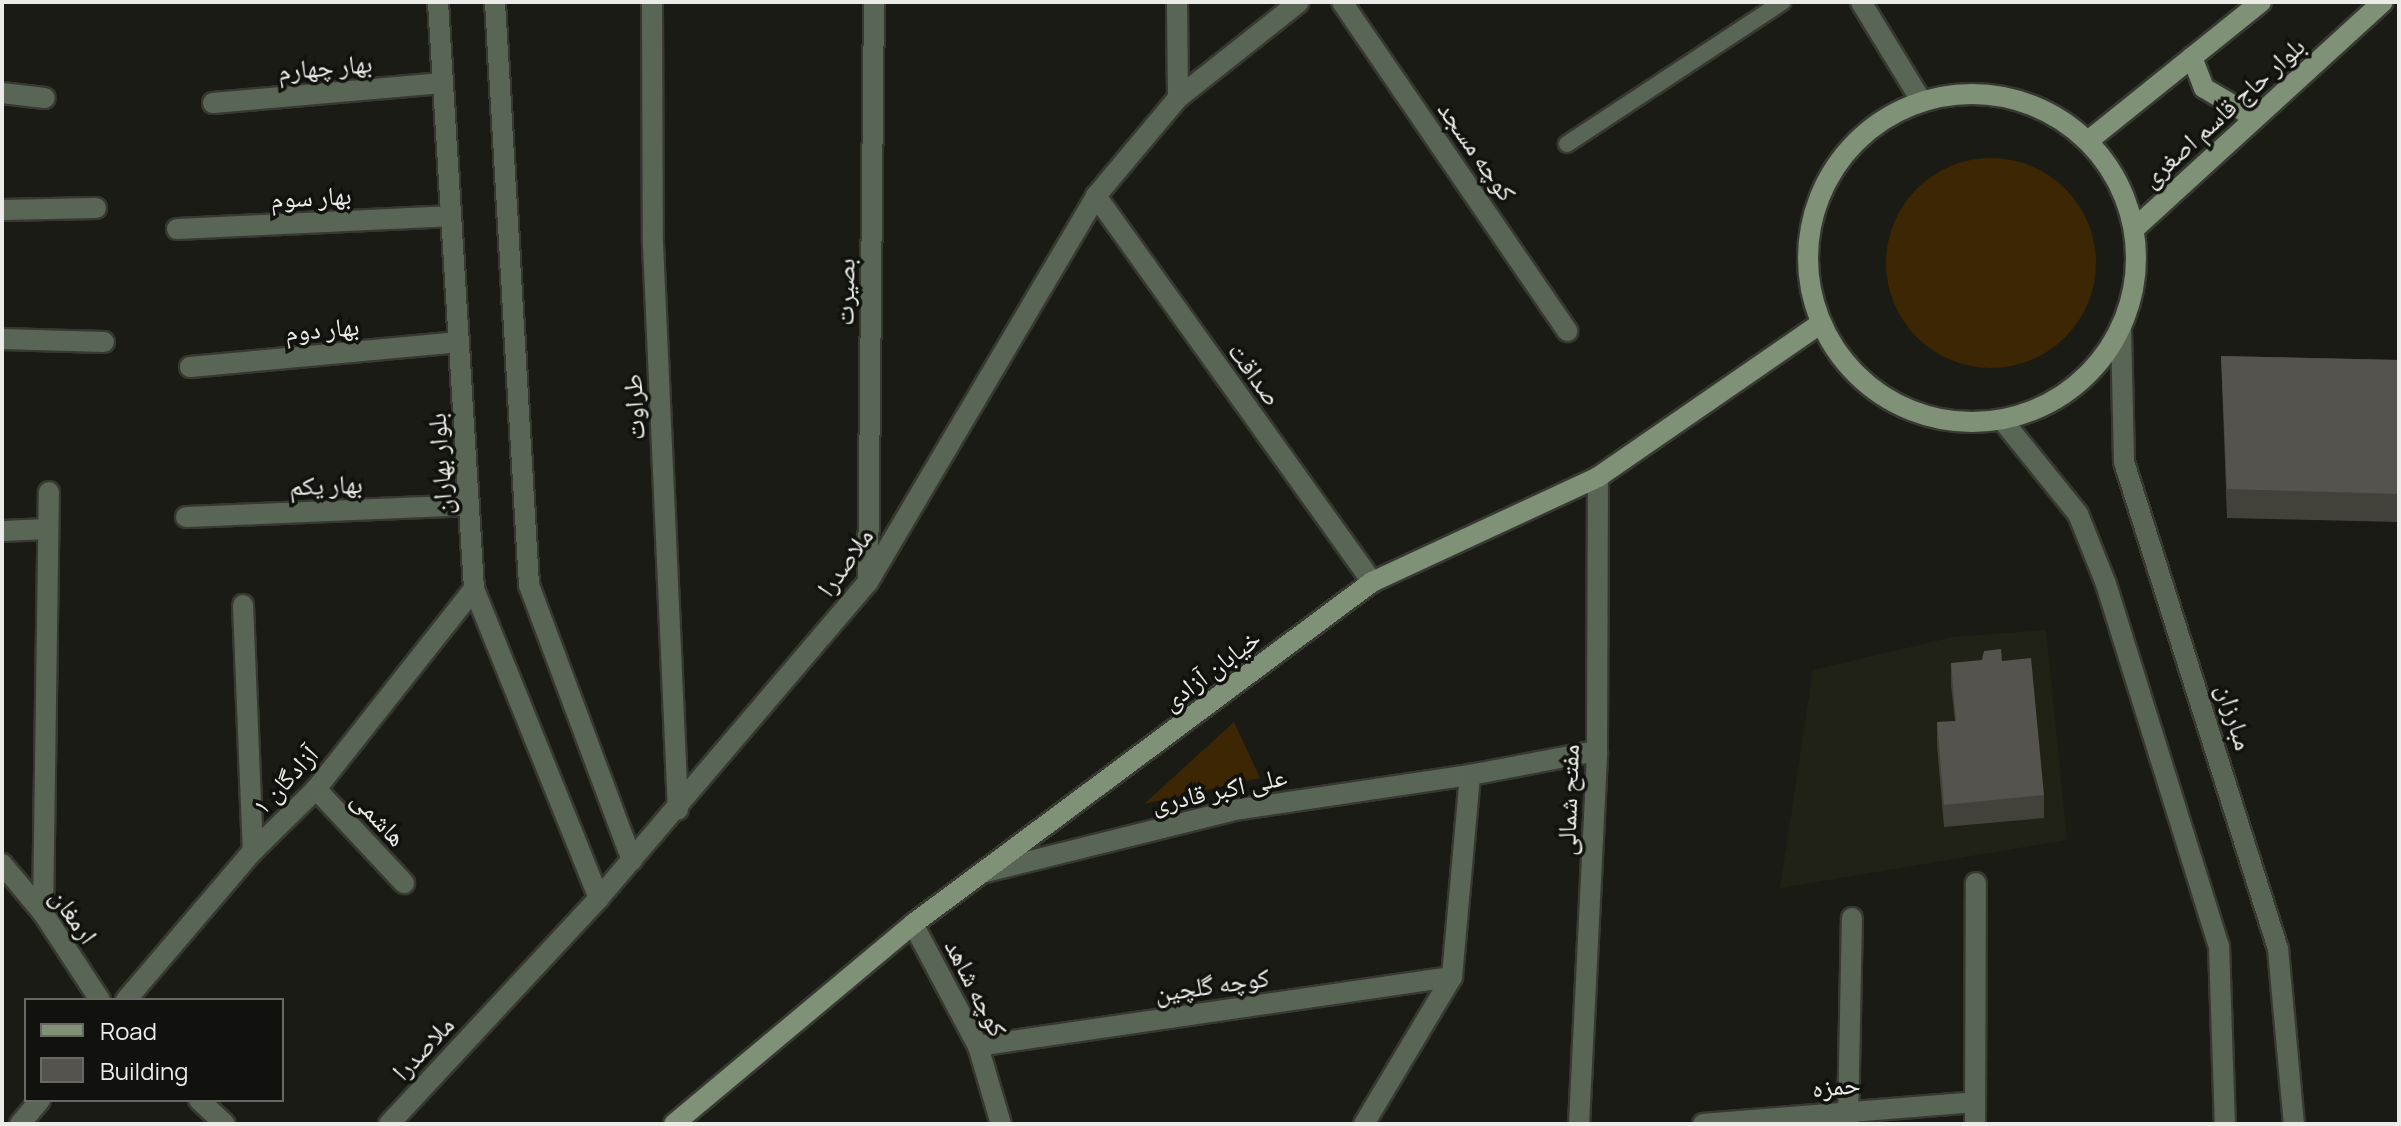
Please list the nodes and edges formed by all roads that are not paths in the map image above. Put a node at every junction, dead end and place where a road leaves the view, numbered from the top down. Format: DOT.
graph roads {
  1 [pos="438,2"];
  2 [pos="495,2"];
  3 [pos="652,2"];
  4 [pos="874,2"];
  5 [pos="1177,2"];
  6 [pos="1299,2"];
  7 [pos="1342,2"];
  8 [pos="1782,2"];
  9 [pos="1861,2"];
  10 [pos="2383,2"];
  11 [pos="2256,4"];
  12 [pos="2192,57"];
  13 [pos="442,83"];
  14 [pos="2,93"];
  15 [pos="1919,97"];
  16 [pos="45,98"];
  17 [pos="1178,98"];
  18 [pos="213,103"];
  19 [pos="2255,118"];
  20 [pos="2088,141"];
  21 [pos="1567,144"];
  22 [pos="1096,196"];
  23 [pos="96,208"];
  24 [pos="2,210"];
  25 [pos="448,216"];
  26 [pos="177,229"];
  27 [pos="2134,229"];
  28 [pos="1821,323"];
  29 [pos="2121,329"];
  30 [pos="1567,331"];
  31 [pos="2,339"];
  32 [pos="104,342"];
  33 [pos="457,342"];
  34 [pos="190,367"];
  35 [pos="2003,421"];
  36 [pos="1598,477"];
  37 [pos="49,492"];
  38 [pos="468,505"];
  39 [pos="186,517"];
  40 [pos="48,529"];
  41 [pos="2,531"];
  42 [pos="868,582"];
  43 [pos="1372,582"];
  44 [pos="474,589"];
  45 [pos="243,605"];
  46 [pos="1597,751"];
  47 [pos="1470,775"];
  48 [pos="316,789"];
  49 [pos="678,809"];
  50 [pos="253,851"];
  51 [pos="632,860"];
  52 [pos="2,864"];
  53 [pos="982,873"];
  54 [pos="404,883"];
  55 [pos="1976,883"];
  56 [pos="599,898"];
  57 [pos="43,913"];
  58 [pos="1852,918"];
  59 [pos="913,924"];
  60 [pos="1452,977"];
  61 [pos="99,998"];
  62 [pos="128,998"];
  63 [pos="978,1046"];
  64 [pos="38,1102"];
  65 [pos="201,1102"];
  66 [pos="1974,1102"];
  67 [pos="1848,1118"];
  68 [pos="20,1124"];
  69 [pos="225,1124"];
  70 [pos="389,1124"];
  71 [pos="674,1124"];
  72 [pos="1001,1124"];
  73 [pos="1364,1124"];
  74 [pos="1579,1124"];
  75 [pos="1703,1124"];
  76 [pos="1975,1124"];
  77 [pos="2225,1124"];
  78 [pos="2294,1124"];
  1 -- 13 [label="street, بلوار بهاران"];
  2 -- 51 [label="street"];
  3 -- 49 [label="street, طراوت"];
  4 -- 42 [label="street, بصیرت"];
  5 -- 17 [label="street"];
  6 -- 17 [label="street, ملاصدرا"];
  7 -- 30 [label="street, کوچه مسجد"];
  8 -- 21 [label="lane"];
  9 -- 15 [label="street"];
  10 -- 19 [label="main road, بلوار حاج قاسم اصغری"];
  11 -- 12 [label="main road"];
  12 -- 19 [label="main road"];
  12 -- 20 [label="main road"];
  13 -- 18 [label="street, بهار چهارم"];
  13 -- 25 [label="street, بلوار بهاران"];
  14 -- 16 [label="street"];
  15 -- 20 [label="main road"];
  15 -- 28 [label="main road"];
  17 -- 22 [label="street, ملاصدرا"];
  19 -- 27 [label="main road, بلوار حاج قاسم اصغری"];
  20 -- 27 [label="main road"];
  22 -- 42 [label="street, ملاصدرا"];
  22 -- 43 [label="street, صداقت"];
  23 -- 24 [label="street"];
  25 -- 26 [label="street, بهار سوم"];
  25 -- 33 [label="street, بلوار بهاران"];
  27 -- 29 [label="main road"];
  28 -- 35 [label="main road"];
  28 -- 36 [label="main road, خیابان آزادی"];
  29 -- 35 [label="main road"];
  29 -- 78 [label="street, مبارزان"];
  31 -- 32 [label="street"];
  33 -- 34 [label="street, بهار دوم"];
  33 -- 38 [label="street, بلوار بهاران"];
  35 -- 77 [label="street"];
  36 -- 43 [label="main road, خیابان آزادی"];
  36 -- 46 [label="street, مفتح شمالی"];
  37 -- 40 [label="street"];
  38 -- 39 [label="street, بهار یکم"];
  38 -- 44 [label="street, بلوار بهاران"];
  40 -- 41 [label="street"];
  40 -- 57 [label="street"];
  42 -- 49 [label="street, ملاصدرا"];
  43 -- 53 [label="main road, خیابان آزادی"];
  44 -- 48 [label="street, آزادگان ۱"];
  44 -- 56 [label="street, بلوار بهاران"];
  45 -- 50 [label="street"];
  46 -- 47 [label="street, علی اکبر قادری"];
  46 -- 74 [label="street, مفتح شمالی"];
  47 -- 53 [label="street, علی اکبر قادری"];
  47 -- 60 [label="street"];
  48 -- 50 [label="street, آزادگان ۱"];
  48 -- 54 [label="street, هاشمی"];
  49 -- 51 [label="street, ملاصدرا"];
  50 -- 62 [label="street, آزادگان ۱"];
  51 -- 56 [label="street, ملاصدرا"];
  52 -- 57 [label="street, ارمغان"];
  53 -- 59 [label="main road, خیابان آزادی"];
  55 -- 66 [label="street"];
  56 -- 70 [label="street, ملاصدرا"];
  57 -- 61 [label="street, ارمغان"];
  58 -- 67 [label="street"];
  59 -- 63 [label="street, کوچه شاهد"];
  59 -- 71 [label="main road, خیابان آزادی"];
  60 -- 63 [label="street, کوچه گلچین"];
  60 -- 73 [label="street"];
  63 -- 72 [label="street, کوچه شاهد"];
  64 -- 68 [label="street"];
  65 -- 69 [label="street"];
  66 -- 67 [label="street, حمزه"];
  66 -- 76 [label="street"];
  67 -- 75 [label="street, حمزه"];
}
